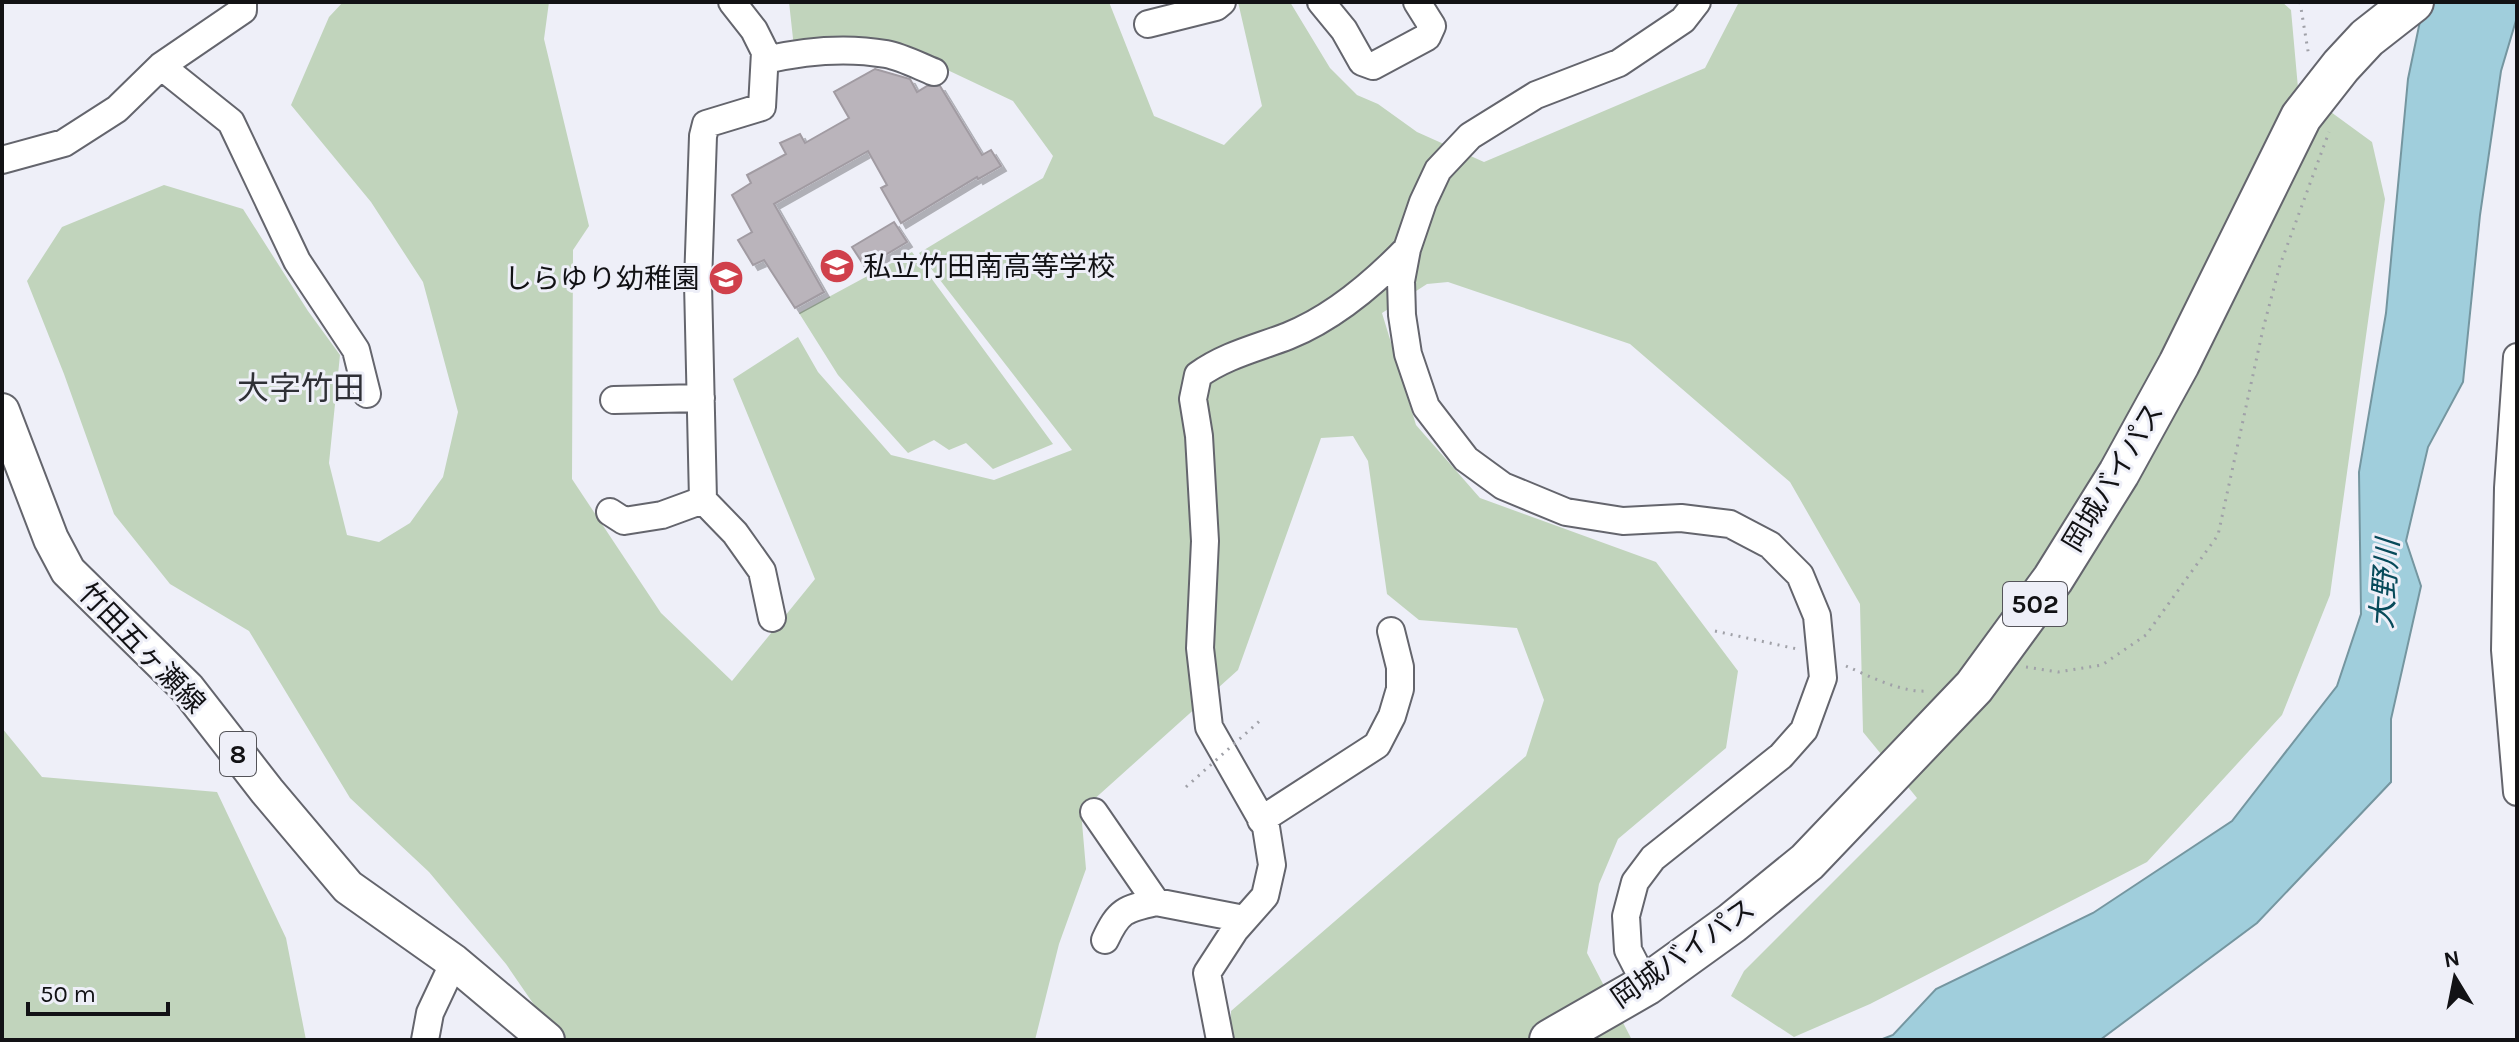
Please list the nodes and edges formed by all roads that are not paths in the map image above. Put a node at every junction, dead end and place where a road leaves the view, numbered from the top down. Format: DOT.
graph roads {
  1 [pos="243,2"];
  2 [pos="732,2"];
  3 [pos="1222,2"];
  4 [pos="1321,2"];
  5 [pos="1417,2"];
  6 [pos="1697,2"];
  7 [pos="2413,2"];
  8 [pos="1148,24"];
  9 [pos="765,60"];
  10 [pos="161,66"];
  11 [pos="934,72"];
  12 [pos="2,160"];
  13 [pos="1407,249"];
  14 [pos="2517,357"];
  15 [pos="367,394"];
  16 [pos="701,398"];
  17 [pos="614,400"];
  18 [pos="2,411"];
  19 [pos="703,500"];
  20 [pos="610,512"];
  21 [pos="772,618"];
  22 [pos="1391,631"];
  23 [pos="2517,792"];
  24 [pos="1094,812"];
  25 [pos="1261,820"];
  26 [pos="1156,902"];
  27 [pos="1244,919"];
  28 [pos="1105,940"];
  29 [pos="454,962"];
  30 [pos="1646,985"];
  31 [pos="425,1040"];
  32 [pos="547,1040"];
  33 [pos="1220,1040"];
  34 [pos="1550,1040"];
  1 -- 10 [label="street"];
  2 -- 9 [label="street"];
  3 -- 8 [label="street"];
  4 -- 5 [label="street"];
  6 -- 13 [label="street"];
  7 -- 30 [label="highway, 岡城バイパス / 502"];
  9 -- 11 [label="street"];
  9 -- 16 [label="street"];
  10 -- 12 [label="street"];
  10 -- 15 [label="street"];
  13 -- 25 [label="street"];
  13 -- 30 [label="street"];
  14 -- 23 [label="street"];
  16 -- 17 [label="street"];
  16 -- 19 [label="street"];
  18 -- 29 [label="main road, 竹田五ヶ瀬線 / 8"];
  19 -- 20 [label="street"];
  19 -- 21 [label="street"];
  22 -- 25 [label="street"];
  24 -- 26 [label="street"];
  25 -- 27 [label="street"];
  26 -- 27 [label="street"];
  26 -- 28 [label="street"];
  27 -- 33 [label="street"];
  29 -- 31 [label="street"];
  29 -- 32 [label="main road, 竹田五ヶ瀬線 / 8"];
  30 -- 34 [label="highway, 岡城バイパス / 502"];
}
